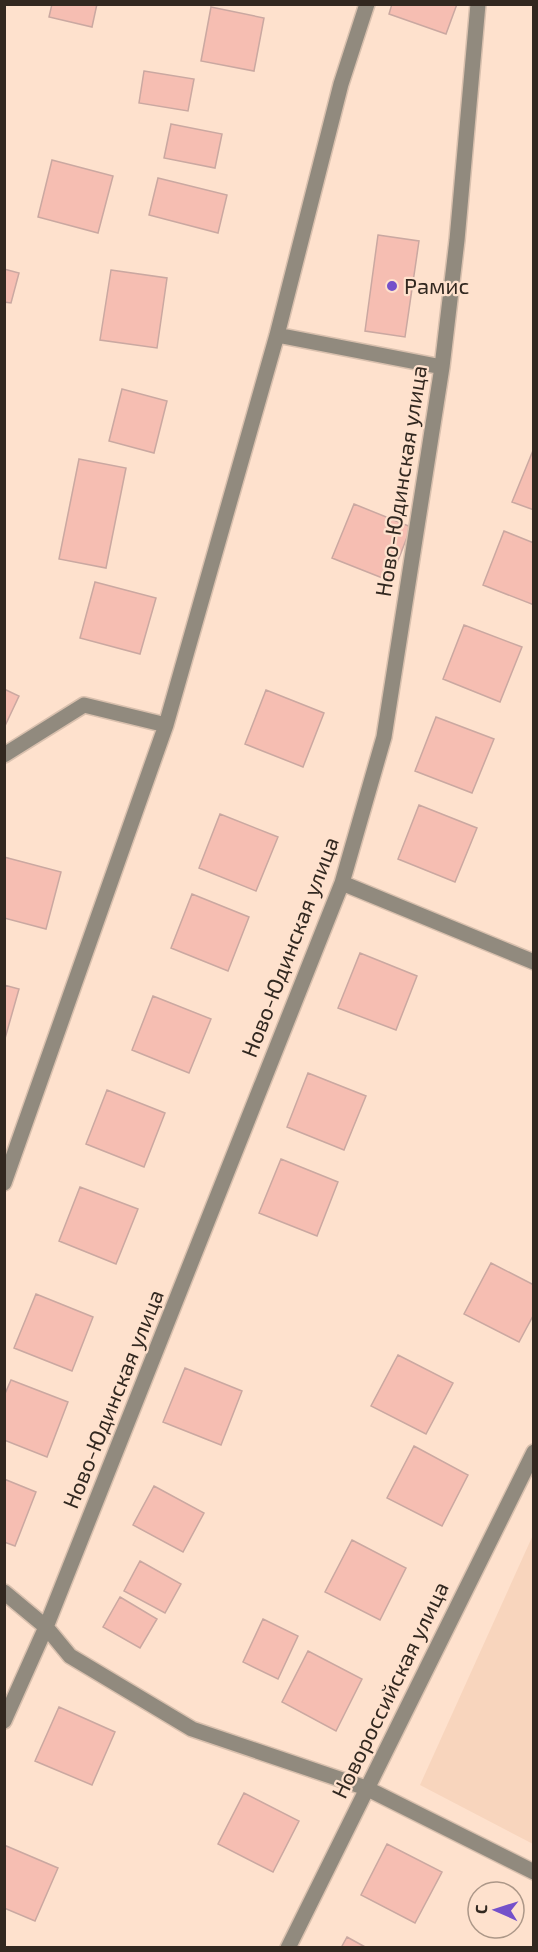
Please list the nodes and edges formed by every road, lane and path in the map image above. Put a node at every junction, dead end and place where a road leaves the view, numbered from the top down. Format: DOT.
graph roads {
  1 [pos="367,4"];
  2 [pos="478,4"];
  3 [pos="277,335"];
  4 [pos="442,366"];
  5 [pos="166,725"];
  6 [pos="4,755"];
  7 [pos="342,883"];
  8 [pos="534,962"];
  9 [pos="4,1183"];
  10 [pos="534,1452"];
  11 [pos="4,1593"];
  12 [pos="46,1627"];
  13 [pos="4,1721"];
  14 [pos="366,1788"];
  15 [pos="534,1872"];
  16 [pos="288,1947"];
  1 -- 3 [label="street"];
  2 -- 4 [label="street, Ново-Юдинская улица"];
  3 -- 4 [label="street"];
  3 -- 5 [label="street"];
  4 -- 7 [label="street, Ново-Юдинская улица"];
  5 -- 6 [label="street"];
  5 -- 9 [label="street"];
  7 -- 8 [label="street"];
  7 -- 12 [label="street, Ново-Юдинская улица"];
  10 -- 14 [label="street, Новороссийская улица"];
  11 -- 12 [label="street"];
  12 -- 13 [label="street, Ново-Юдинская улица"];
  12 -- 14 [label="street"];
  14 -- 15 [label="street"];
  14 -- 16 [label="street, Новороссийская улица"];
}
